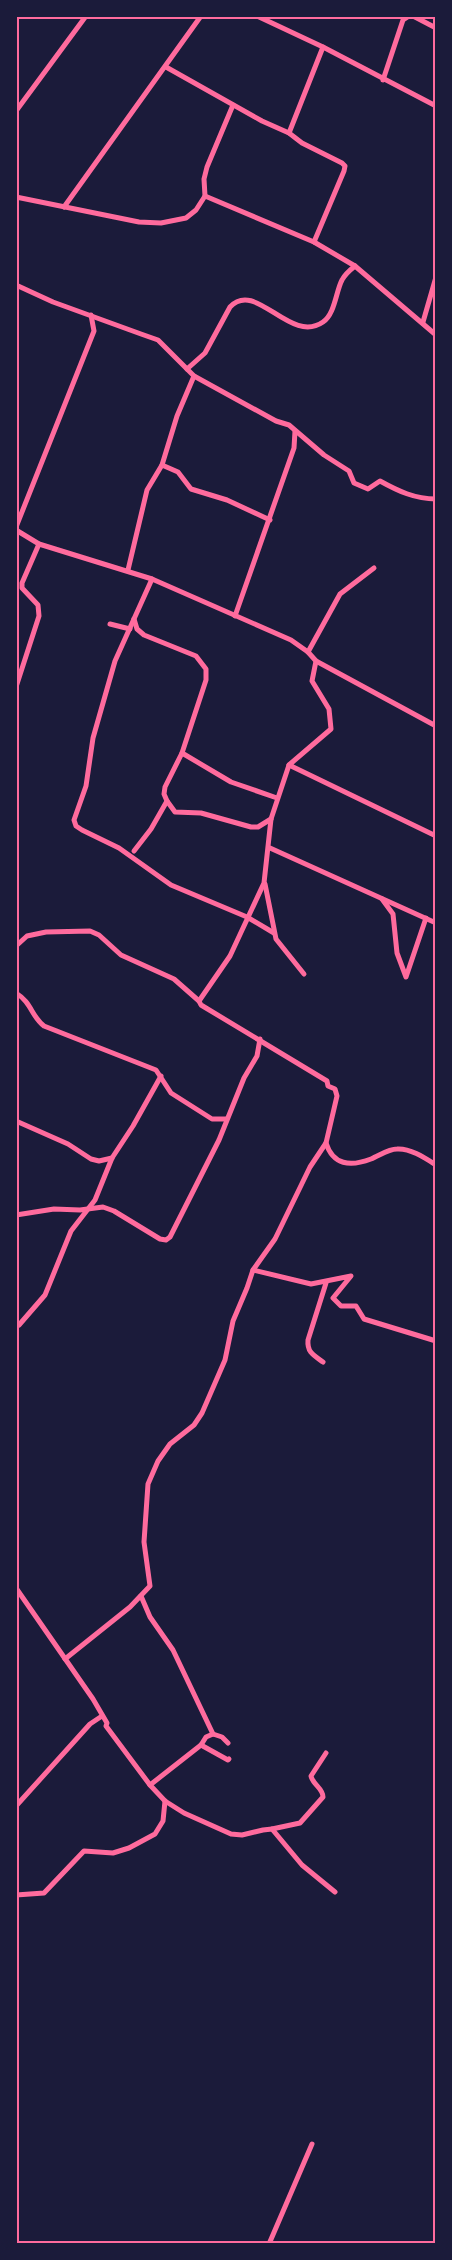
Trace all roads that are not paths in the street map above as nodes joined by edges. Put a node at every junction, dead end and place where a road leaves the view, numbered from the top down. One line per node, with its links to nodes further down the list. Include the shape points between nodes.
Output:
1 (86, 16): 11 (street)
2 (201, 16): 7 (street)
3 (257, 16): 6 (street)
4 (411, 16): 5 (street); 8 (street, via 403,20)
5 (435, 28)
6 (323, 47): 8 (street); 12 (street)
7 (166, 67): 9 (street); 15 (street)
8 (384, 80): 10 (street)
9 (232, 105): 12 (street); 13 (street, via 207,167)
10 (435, 106)
11 (16, 111)
12 (289, 133): 16 (street, via 345,166)
13 (204, 196): 15 (street, via 186,218 161,223); 16 (street)
14 (16, 197): 15 (street)
15 (64, 207)
16 (314, 242): 17 (street)
17 (355, 266): 21 (street); 23 (street, via 341,281 328,316 315,325 292,324 256,303 235,301 205,353)
18 (435, 277): 21 (street)
19 (16, 285): 20 (street)
20 (91, 315): 23 (street, via 153,336); 29 (street, via 93,331)
21 (423, 322): 22 (street)
22 (435, 335)
23 (187, 369): 24 (street)
24 (194, 376): 25 (street); 26 (street)
25 (295, 431): 27 (street, via 349,471 354,483 368,489 380,481 401,493); 28 (street, via 294,448)
26 (162, 465): 28 (street, via 178,472 191,489); 32 (street, via 147,490)
27 (435, 499)
28 (270, 520): 34 (street)
29 (16, 528): 30 (street)
30 (39, 544): 32 (street); 41 (street, via 22,583 38,605 39,616)
31 (374, 568): 39 (street, via 340,594)
32 (128, 570): 33 (street)
33 (152, 579): 34 (street); 35 (street)
34 (235, 616): 39 (street, via 291,640)
35 (134, 619): 37 (street); 38 (street)
36 (110, 624): 37 (street)
37 (129, 629): 38 (street); 53 (street, via 115,661 93,738 86,786 74,820 76,826 120,848 179,890)
38 (137, 629): 43 (street, via 152,640 196,656 206,669 206,680)
39 (308, 652): 40 (street)
40 (316, 662): 42 (street); 44 (street, via 312,681 329,709 330,729)
41 (16, 687)
42 (435, 726)
43 (182, 753): 45 (street, via 231,782); 46 (street, via 165,787)
44 (289, 765): 45 (street); 48 (street)
45 (277, 798): 47 (street)
46 (167, 801): 47 (street, via 176,812 201,813 251,827); 50 (street)
47 (271, 819): 49 (street)
48 (435, 836)
49 (270, 848): 51 (street); 52 (street)
50 (134, 851)
51 (264, 883): 53 (street); 56 (street)
52 (382, 899): 54 (street); 54 (street, via 393,914 397,953 406,976)
53 (247, 917): 56 (street); 60 (street, via 230,956)
54 (426, 918): 55 (street)
55 (435, 922)
56 (274, 933): 58 (street)
57 (16, 946): 60 (street, via 27,936 46,932 90,931 121,955 174,979)
58 (304, 974)
59 (16, 993): 62 (street, via 28,1002 37,1021 44,1026 142,1064)
60 (199, 1000): 61 (street, via 201,1005)
61 (260, 1039): 63 (street, via 257,1056); 65 (street, via 335,1089 337,1096)
62 (161, 1076): 63 (street, via 166,1089 212,1119); 66 (street)
63 (226, 1119): 68 (street, via 170,1238 160,1239 104,1207)
64 (16, 1121): 66 (street, via 91,1159)
65 (326, 1143): 67 (street, via 330,1155 349,1163 396,1148); 70 (street, via 275,1239)
66 (112, 1158): 68 (street)
67 (435, 1165)
68 (89, 1209): 69 (street); 72 (street, via 71,1231 45,1295)
69 (16, 1215)
70 (253, 1270): 71 (street, via 299,1283); 76 (street, via 230,1329 225,1360 202,1413 194,1425 170,1444 148,1484 144,1542 150,1586)
71 (326, 1283): 73 (street, via 351,1276 333,1298 341,1306 356,1306 364,1319); 74 (street, via 307,1348)
72 (19, 1325)
73 (435, 1341)
74 (322, 1362)
75 (16, 1588): 77 (street)
76 (141, 1596): 77 (street); 79 (street, via 173,1650)
77 (65, 1659): 78 (street)
78 (102, 1716): 84 (street); 86 (street, via 90,1724)
79 (213, 1734): 80 (street); 81 (street)
80 (228, 1743)
81 (201, 1745): 83 (street); 84 (street)
82 (326, 1753): 87 (street, via 311,1776 323,1797 300,1822)
83 (229, 1759)
84 (150, 1785): 85 (street)
85 (165, 1801): 87 (street, via 231,1834); 89 (street, via 163,1821 155,1834 113,1853 84,1851 44,1893)
86 (16, 1806)
87 (272, 1829): 88 (street, via 302,1865)
88 (335, 1892)
89 (16, 1895)
90 (312, 2144): 91 (street)
91 (269, 2244)

